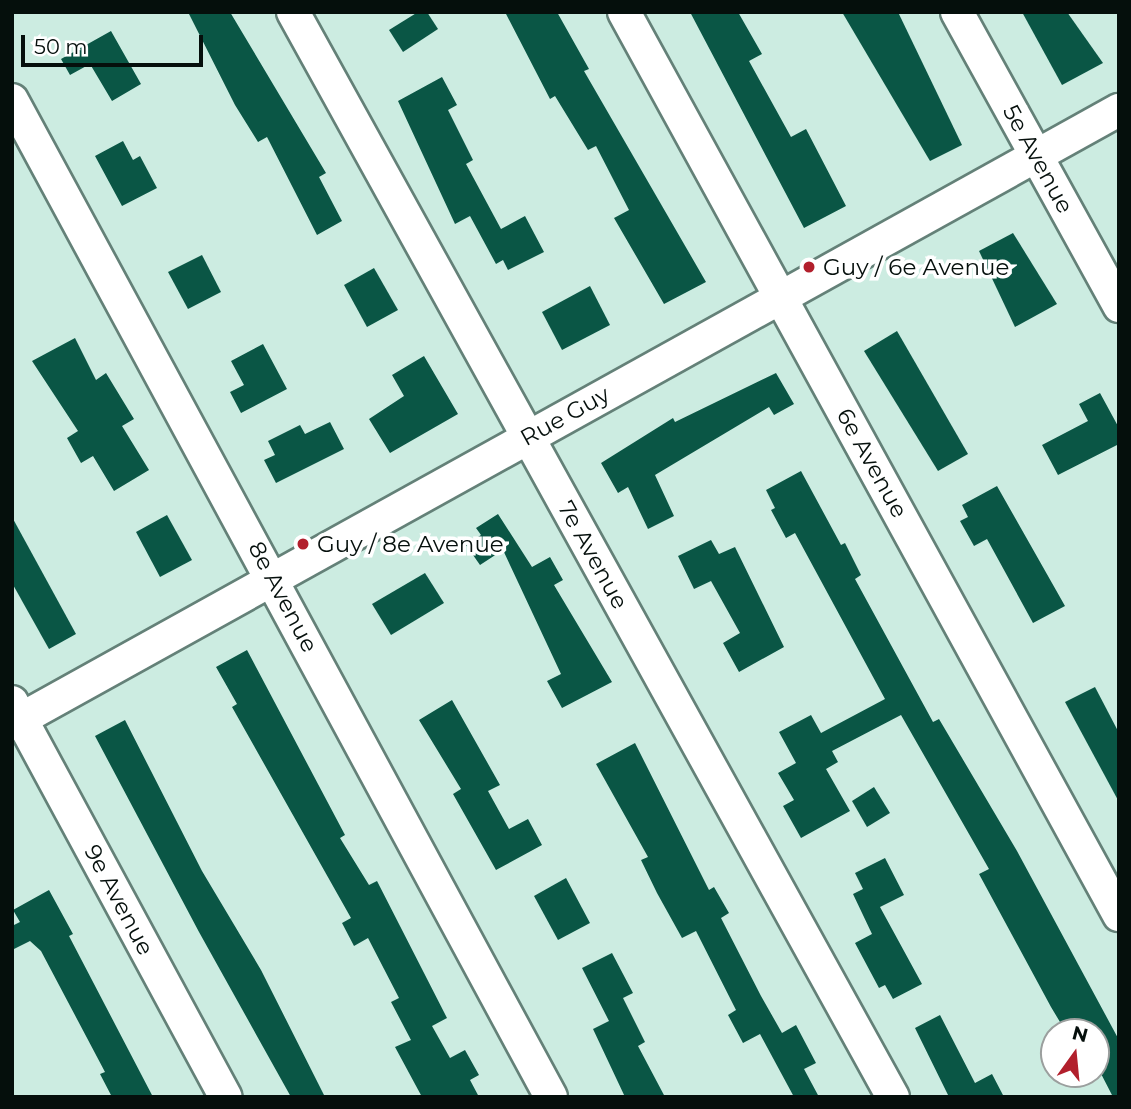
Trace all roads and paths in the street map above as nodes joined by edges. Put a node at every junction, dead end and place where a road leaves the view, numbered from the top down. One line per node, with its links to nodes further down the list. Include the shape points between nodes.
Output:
1 (293, 12): 9 (street, 7e Avenue)
2 (624, 12): 7 (street, 6e Avenue)
3 (957, 12): 6 (street, 5e Avenue)
4 (12, 100): 10 (street, 8e Avenue)
5 (1119, 110): 6 (street, Rue Guy)
6 (1036, 156): 7 (street, Rue Guy); 8 (street, 5e Avenue)
7 (780, 296): 9 (street, Rue Guy); 12 (street, 6e Avenue)
8 (1119, 306)
9 (528, 437): 10 (street, Rue Guy); 15 (street, 7e Avenue)
10 (273, 577): 11 (street, Rue Guy); 14 (street, 8e Avenue)
11 (15, 715): 13 (street, 9e Avenue)
12 (1119, 915)
13 (226, 1097)
14 (551, 1097)
15 (893, 1097)

